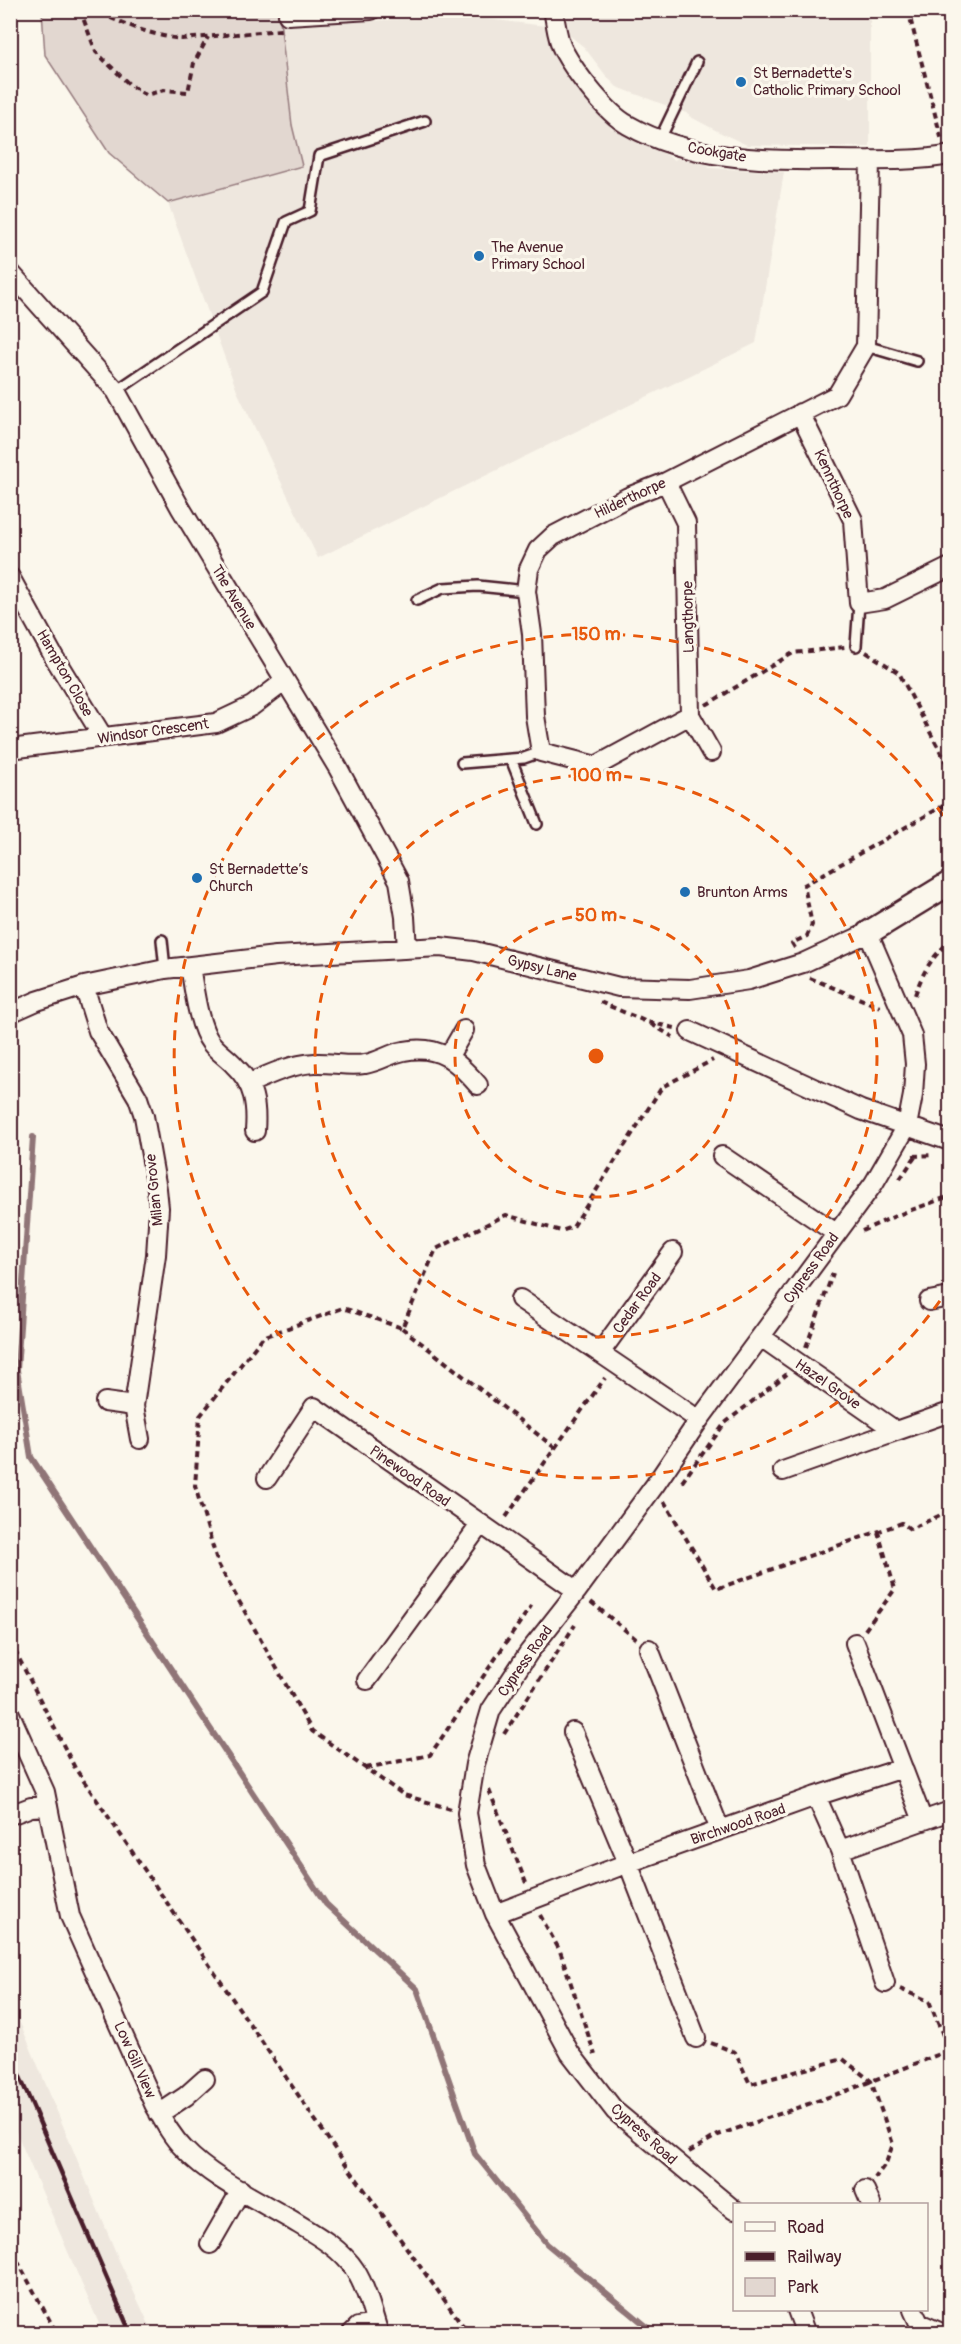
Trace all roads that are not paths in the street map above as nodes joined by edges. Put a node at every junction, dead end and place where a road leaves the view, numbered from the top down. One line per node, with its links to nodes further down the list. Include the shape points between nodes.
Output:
1 (371, 10): 3 (street)
2 (553, 10): 6 (street, Cookgate, via 562,48 588,88 626,125)
3 (288, 15)
4 (697, 62): 6 (lane)
5 (425, 121): 12 (lane, via 319,156 310,211 286,222 262,292)
6 (660, 139): 8 (street, Cookgate, via 703,152 772,161)
7 (948, 156): 8 (street, Cookgate)
8 (870, 160): 10 (street, Hilderthorpe)
9 (10, 272): 12 (street, The Avenue)
10 (866, 346): 11 (lane); 13 (street, Hilderthorpe, via 837,395)
11 (917, 361)
12 (116, 391): 21 (street, The Avenue, via 180,507)
13 (800, 413): 14 (street, Hilderthorpe); 19 (street, Kennthorpe, via 853,520)
14 (666, 482): 17 (street, Hilderthorpe, via 553,536 538,550 529,569); 22 (street, Langthorpe, via 686,523)
15 (951, 567): 19 (street, via 885,599)
16 (10, 576): 23 (street, Hampton Close)
17 (526, 591): 18 (lane, via 477,586 443,588); 25 (street, Hilderthorpe)
18 (417, 600)
19 (859, 603): 20 (lane)
20 (856, 646)
21 (285, 681): 23 (street, Windsor Crescent, via 252,706 216,723); 33 (street, The Avenue, via 399,881)
22 (690, 715): 25 (street, via 596,766); 26 (street, Langthorpe)
23 (103, 738): 24 (street, Windsor Crescent)
24 (10, 750)
25 (541, 752): 27 (lane)
26 (711, 752)
27 (511, 759): 28 (lane); 29 (lane)
28 (462, 763)
29 (537, 824)
30 (951, 883): 31 (street)
31 (868, 933): 33 (street, Gypsy Lane, via 803,963 749,980 690,989 619,987 474,951 441,947); 43 (street, via 912,1035 915,1064)
32 (162, 940): 35 (lane)
33 (407, 949): 34 (street, Gypsy Lane, via 276,956)
34 (190, 966): 35 (street, Gypsy Lane); 41 (street, via 203,1027 211,1043)
35 (165, 969): 36 (street, Gypsy Lane)
36 (84, 986): 37 (street, Gypsy Lane); 55 (street, Milan Grove, via 98,1030 138,1098 157,1190 156,1255)
37 (10, 1013)
38 (464, 1030): 40 (street)
39 (690, 1030): 43 (street, via 861,1110)
40 (449, 1056): 41 (street, via 404,1050 365,1065 313,1063 283,1069); 42 (street)
41 (250, 1083): 44 (street)
42 (478, 1085)
43 (907, 1126): 45 (street); 47 (street, Cypress Road, via 874,1182)
44 (255, 1131)
45 (951, 1141)
46 (722, 1156): 47 (street)
47 (836, 1233): 52 (street, Cypress Road)
48 (673, 1252): 53 (street, Cedar Road)
49 (951, 1297): 51 (street)
50 (520, 1299): 53 (street)
51 (929, 1302)
52 (761, 1337): 57 (street, Cypress Road); 58 (street, Hazel Grove)
53 (608, 1358): 57 (street)
54 (105, 1402): 55 (street)
55 (134, 1406): 59 (street, Milan Grove)
56 (951, 1412): 58 (street)
57 (699, 1420): 63 (street, Cypress Road)
58 (896, 1431): 60 (street)
59 (140, 1439)
60 (783, 1471)
61 (267, 1478): 62 (street, Pinewood Road, via 314,1407)
62 (487, 1529): 63 (street, Pinewood Road); 66 (street)
63 (584, 1597): 78 (street, Cypress Road, via 529,1652 491,1710 475,1764 466,1813 476,1865)
64 (855, 1643): 69 (street)
65 (649, 1649): 75 (street)
66 (367, 1680)
67 (10, 1714): 71 (street, Low Gill View, via 41,1780)
68 (573, 1732): 77 (street)
69 (903, 1768): 70 (street, Birchwood Road); 74 (street)
70 (816, 1796): 75 (street, Birchwood Road); 76 (street)
71 (48, 1806): 73 (street); 82 (street, Low Gill View, via 70,1916)
72 (951, 1811): 74 (street)
73 (10, 1815)
74 (923, 1821): 76 (street)
75 (720, 1830): 77 (street, Birchwood Road)
76 (840, 1850): 79 (street)
77 (628, 1863): 78 (street, Birchwood Road); 80 (street)
78 (495, 1914): 84 (street, Cypress Road, via 570,2053 615,2111)
79 (885, 1983)
80 (696, 2038)
81 (205, 2079): 82 (street)
82 (159, 2114): 83 (street, Low Gill View, via 185,2150)
83 (241, 2190): 85 (street); 88 (street, Low Gill View, via 319,2236 340,2253 366,2290)
84 (733, 2208)
85 (210, 2244)
86 (797, 2311): 90 (street)
87 (914, 2311): 91 (street, via 919,2323)
88 (378, 2329): 89 (street, Low Gill View, via 358,2327)
89 (351, 2334)
90 (806, 2334)
91 (944, 2334)

